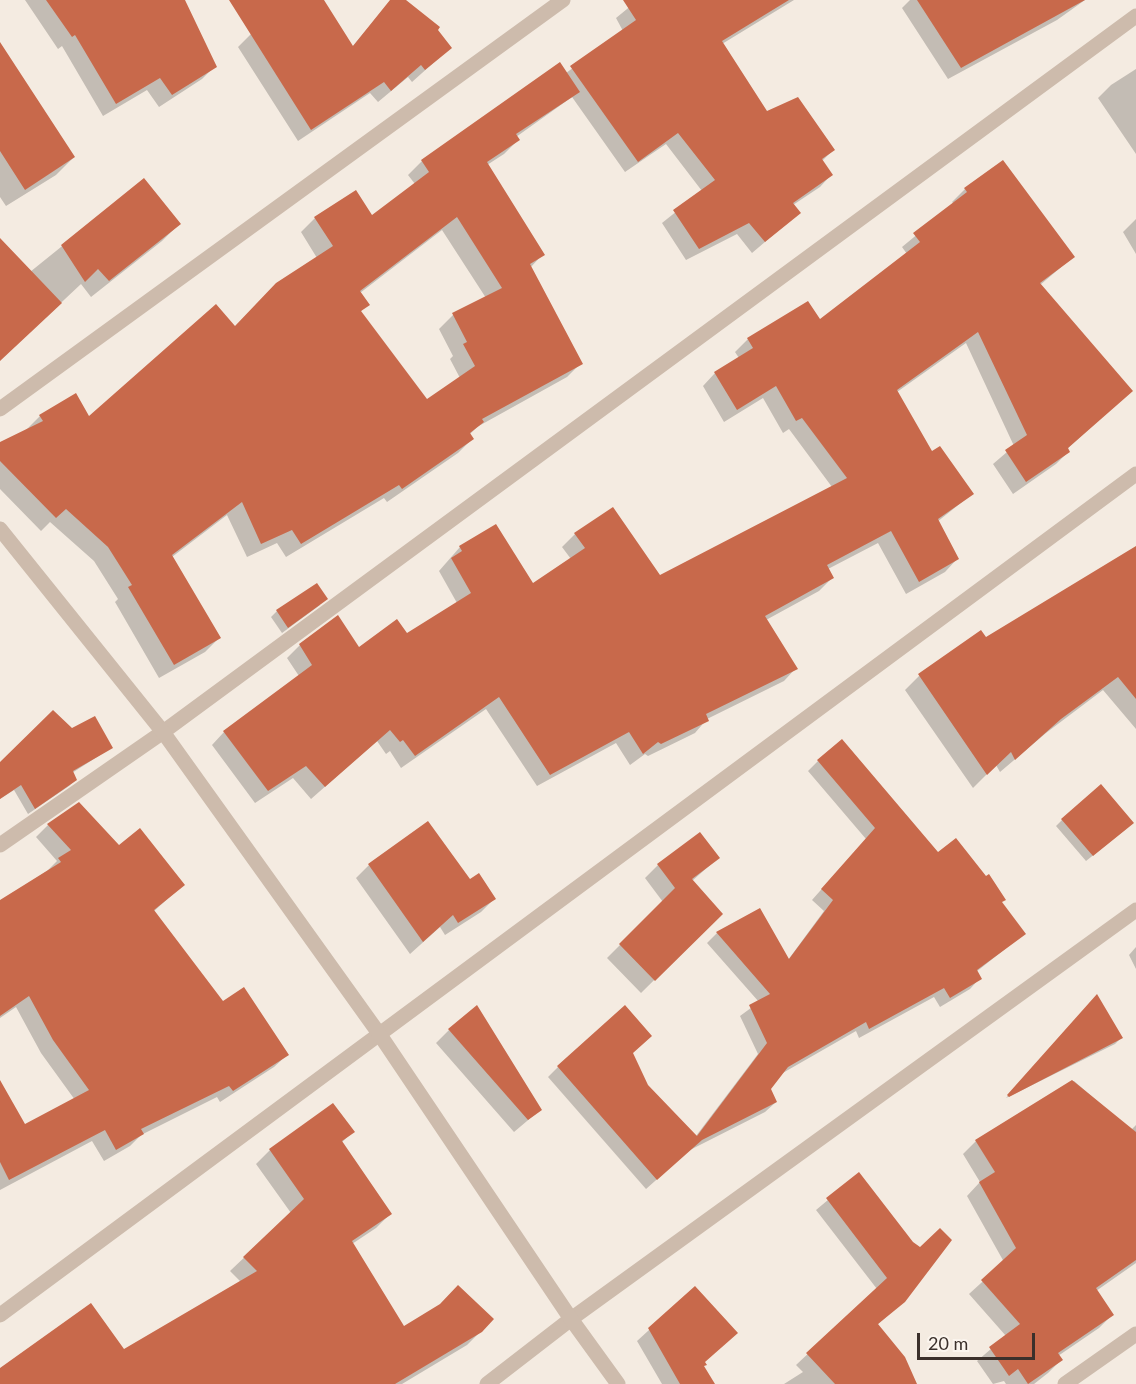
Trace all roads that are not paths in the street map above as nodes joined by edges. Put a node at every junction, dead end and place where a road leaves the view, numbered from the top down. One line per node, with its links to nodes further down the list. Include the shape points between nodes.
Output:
1 (563, 0): 3 (street)
2 (1136, 16): 6 (street)
3 (0, 409)
4 (1136, 474): 9 (street)
5 (0, 529): 6 (street)
6 (163, 732): 7 (street); 9 (street)
7 (0, 845)
8 (1136, 910): 11 (street)
9 (380, 1035): 10 (street); 11 (street)
10 (0, 1315)
11 (571, 1320): 13 (street); 14 (street)
12 (1136, 1334): 15 (street)
13 (487, 1384)
14 (618, 1384)
15 (1065, 1384)

